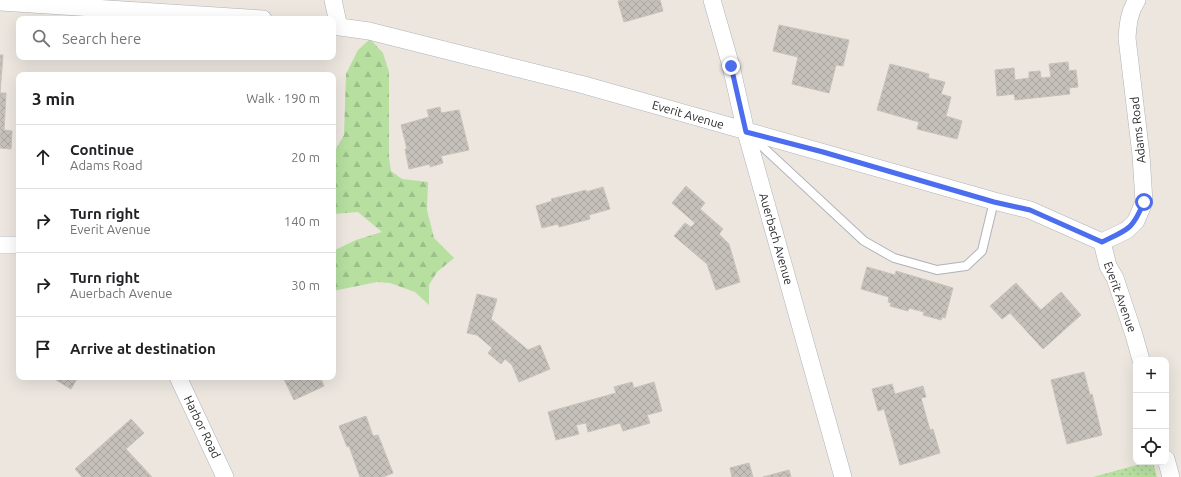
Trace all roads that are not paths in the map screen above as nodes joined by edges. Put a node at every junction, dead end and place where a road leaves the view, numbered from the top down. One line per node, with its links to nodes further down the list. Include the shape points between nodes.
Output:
1 (333, 0): 7 (street)
2 (712, 0): 9 (street, Auerbach Avenue)
3 (1137, 0): 11 (street, Adams Road, via 1128,19 1127,38 1144,202 1136,220 1127,230)
4 (0, 2): 5 (street)
5 (30, 2): 6 (street)
6 (222, 16)
7 (335, 16)
8 (336, 26): 9 (street, Everit Avenue, via 576,84)
9 (746, 132): 10 (street, Everit Avenue); 10 (lane, via 864,241 894,258 937,270 966,266 982,251); 18 (street, Auerbach Avenue)
10 (994, 202): 11 (street, Everit Avenue, via 1030,210)
11 (1102, 242): 14 (street, Everit Avenue)
12 (0, 244): 13 (street)
13 (16, 245)
14 (1140, 357)
15 (179, 380): 17 (street, Harbor Road)
16 (1168, 465): 19 (street)
17 (225, 477)
18 (843, 477)
19 (1171, 477)

